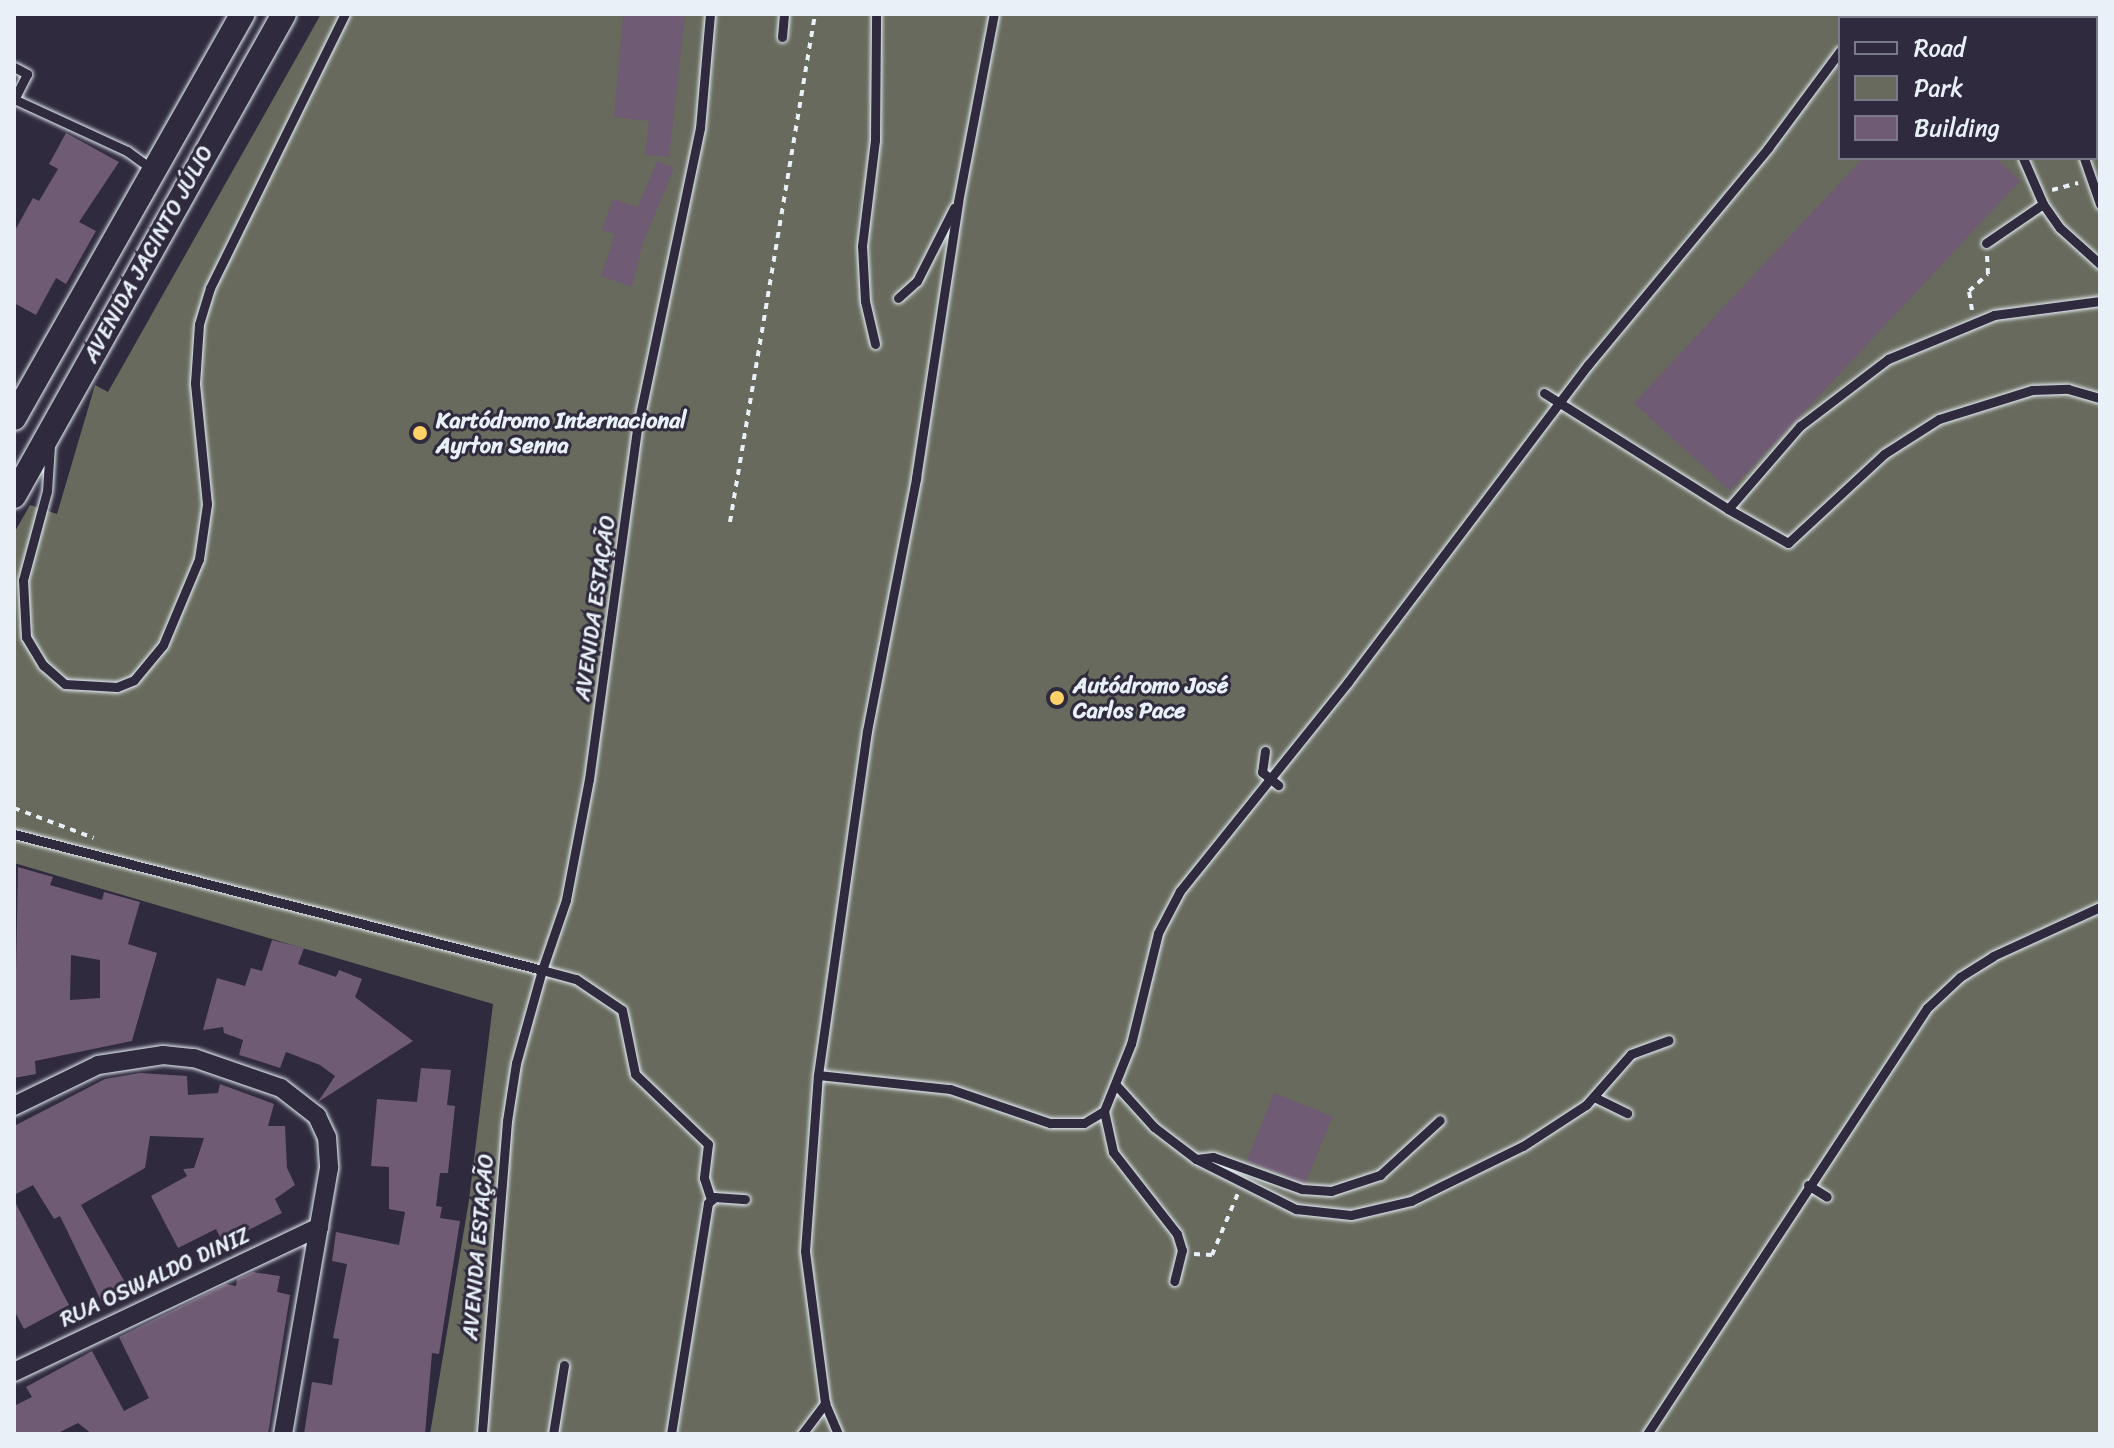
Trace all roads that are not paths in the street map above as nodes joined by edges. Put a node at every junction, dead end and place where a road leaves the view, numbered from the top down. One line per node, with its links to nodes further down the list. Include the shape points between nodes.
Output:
1 (243, 14): 15 (street, AVENIDA JACINTO JÚLIO)
2 (284, 14): 29 (street, AVENIDA JACINTO JÚLIO)
3 (345, 14): 29 (lane, via 210,288 199,324 195,383 207,504 199,559 163,645 134,680 117,687 78,688 52,675 34,654 23,623 23,580 51,465)
4 (710, 14): 36 (lane, AVENIDA ESTAÇÃO, via 700,128 637,429 589,779 566,900)
5 (784, 14): 8 (lane)
6 (876, 14): 24 (lane, via 875,140 862,246 865,301)
7 (994, 14): 18 (lane)
8 (782, 37)
9 (1838, 54): 27 (lane)
10 (14, 67): 11 (lane, via 27,74)
11 (14, 99): 15 (lane, via 127,151)
12 (2024, 160): 17 (lane)
13 (2084, 160): 16 (lane)
14 (2100, 168): 16 (lane)
15 (154, 171): 28 (street, AVENIDA JACINTO JÚLIO)
16 (2088, 175): 19 (lane)
17 (2040, 199): 20 (lane); 21 (lane, via 2060,228)
18 (958, 202): 22 (lane, via 917,281); 38 (lane, via 916,478 838,905)
19 (2100, 204)
20 (1986, 243)
21 (2100, 264)
22 (898, 298)
23 (2100, 301): 31 (lane, via 1994,315 1888,359 1800,426)
24 (875, 344)
25 (1544, 393): 27 (lane)
26 (2100, 398): 31 (lane, via 2068,389 2032,390 1939,419 1884,454 1788,543)
27 (1559, 404): 31 (lane); 33 (lane)
28 (14, 418)
29 (49, 434): 30 (street, AVENIDA JACINTO JÚLIO)
30 (14, 496)
31 (1728, 509)
32 (1265, 751): 33 (lane, via 1261,769)
33 (1274, 782): 39 (lane, via 1165,916)
34 (14, 834): 36 (lane)
35 (2100, 907): 46 (lane, via 1993,956 1943,991)
36 (542, 970): 48 (lane, via 576,979 622,1010 635,1074 708,1144 704,1178); 56 (lane, AVENIDA ESTAÇÃO, via 516,1063 507,1121)
37 (1669, 1040): 40 (lane, via 1631,1054)
38 (818, 1075): 42 (lane, via 950,1089 1050,1123 1084,1123); 54 (lane, via 805,1251)
39 (1116, 1085): 42 (lane); 45 (lane, via 1154,1127)
40 (1594, 1097): 43 (lane); 45 (lane, via 1523,1146 1386,1210 1311,1213)
41 (14, 1106): 50 (street, via 98,1065 163,1055 194,1058 281,1088 304,1102 327,1137 329,1168)
42 (1104, 1111): 51 (lane, via 1113,1152 1171,1223 1182,1250)
43 (1627, 1113)
44 (1440, 1120): 45 (lane, via 1380,1175 1348,1188 1302,1189 1223,1160)
45 (1196, 1159)
46 (1808, 1185): 47 (lane); 61 (lane)
47 (1827, 1197)
48 (711, 1199): 49 (lane); 58 (lane)
49 (745, 1199)
50 (319, 1227): 53 (street, RUA OSWALDO DINIZ); 55 (street)
51 (1174, 1281)
52 (564, 1365): 57 (lane)
53 (14, 1372)
54 (825, 1403): 59 (lane); 60 (lane)
55 (283, 1434)
56 (482, 1434)
57 (553, 1434)
58 (671, 1434)
59 (802, 1434)
60 (838, 1434)
61 (1647, 1434)

